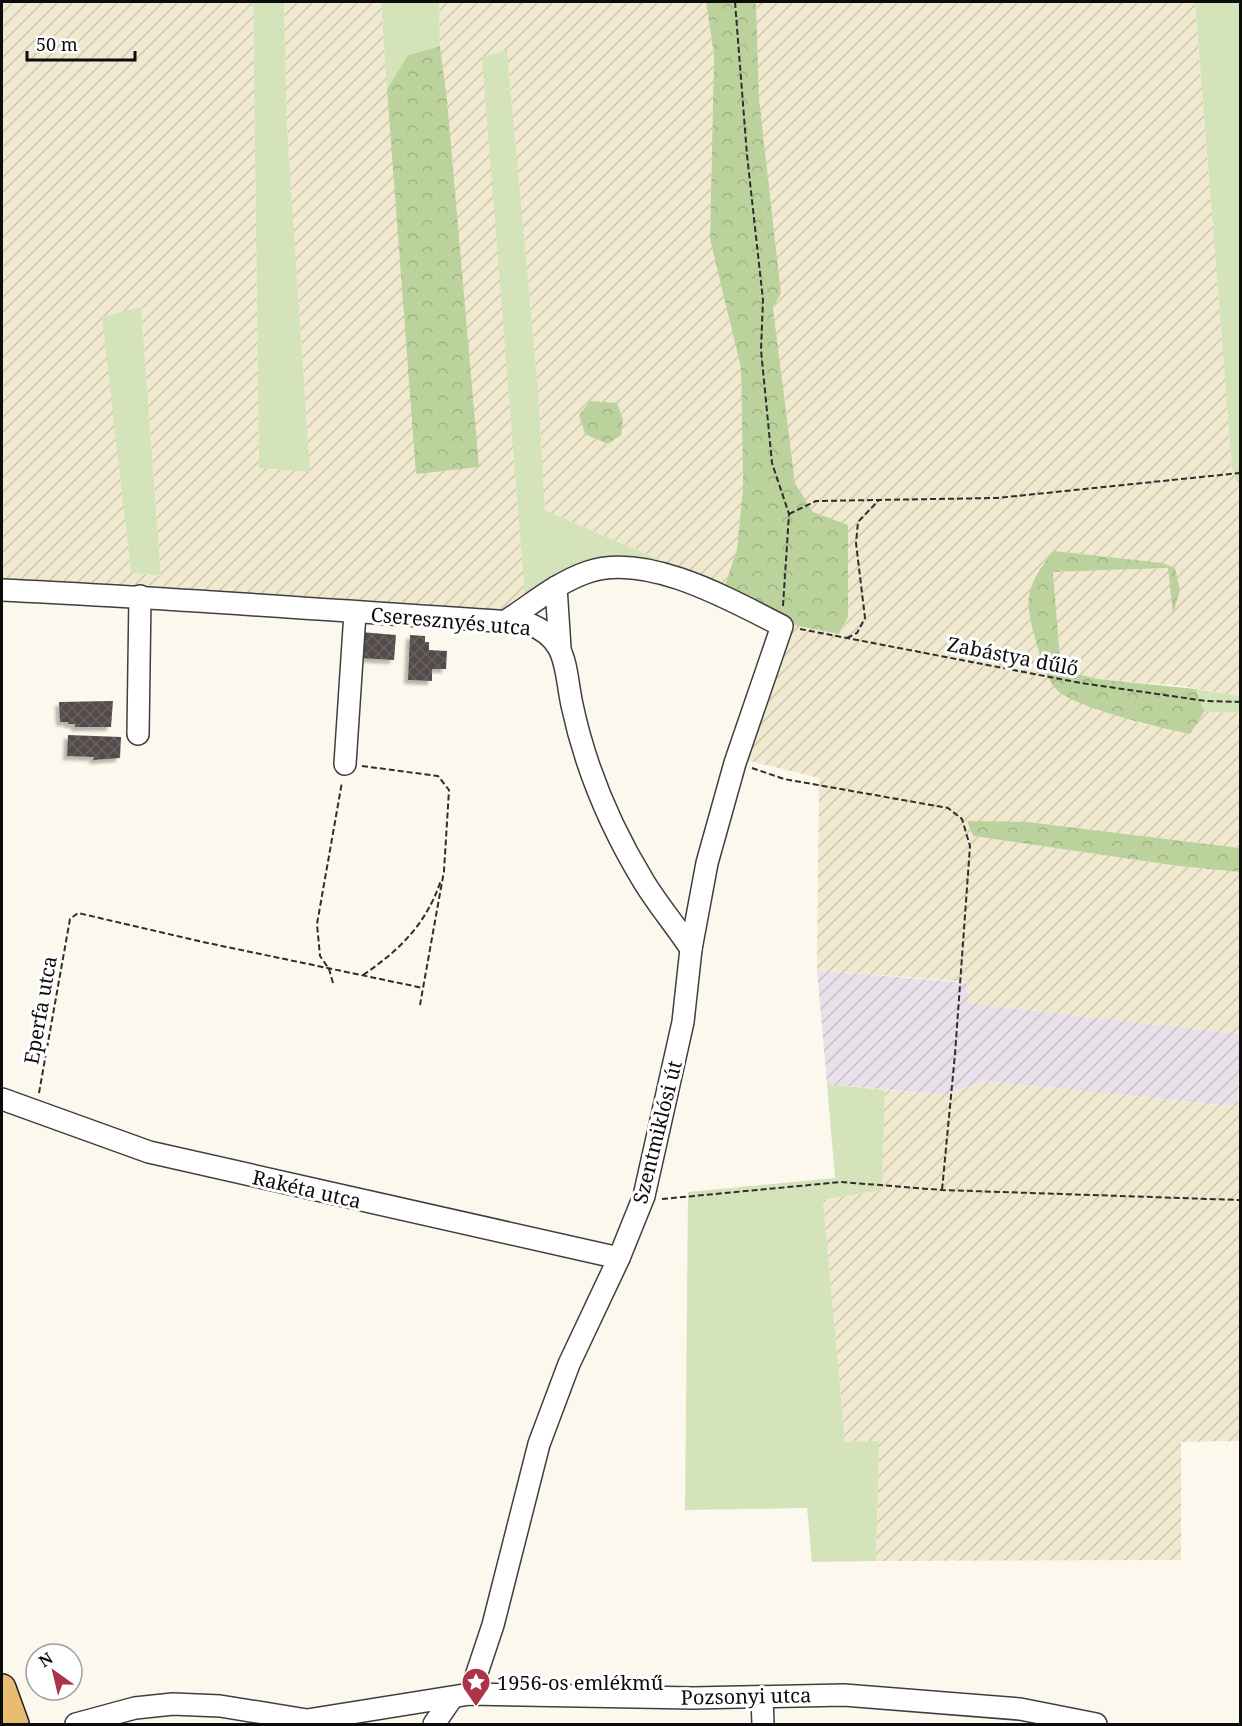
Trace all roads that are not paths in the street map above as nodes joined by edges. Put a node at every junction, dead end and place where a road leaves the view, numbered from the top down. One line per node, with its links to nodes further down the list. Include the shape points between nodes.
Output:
1 (556, 587): 5 (street); 6 (street); 9 (street, Szentmiklósi út, via 599,569 618,567 653,572 714,591 782,626 735,763 707,863)
2 (2, 590): 3 (street, Cseresznyés utca)
3 (140, 596): 4 (street, Cseresznyés utca); 7 (street)
4 (355, 613): 5 (street, Cseresznyés utca); 8 (street)
5 (506, 621): 6 (street, Cseresznyés utca, via 544,629)
6 (560, 648): 9 (street, Cseresznyés utca, via 595,782 645,884)
7 (138, 734)
8 (345, 764)
9 (691, 949): 11 (street, Szentmiklósi út, via 682,1022 644,1196)
10 (2, 1099): 11 (street, Rakéta utca, via 149,1152)
11 (619, 1258): 13 (street, Szentmiklósi út, via 570,1364 539,1444 493,1625)
12 (2, 1689): 16 (main road)
13 (461, 1696): 14 (street, Pozsonyi utca); 15 (street, Pozsonyi utca); 18 (street, Szentmiklósi út)
14 (762, 1697): 19 (street); 20 (street, Pozsonyi utca, via 844,1695 935,1701 1020,1709)
15 (312, 1722): 17 (street, Pozsonyi utca, via 220,1706 173,1704 135,1708)
16 (15, 1725)
17 (76, 1725)
18 (434, 1725)
19 (763, 1725)
20 (1096, 1725)

